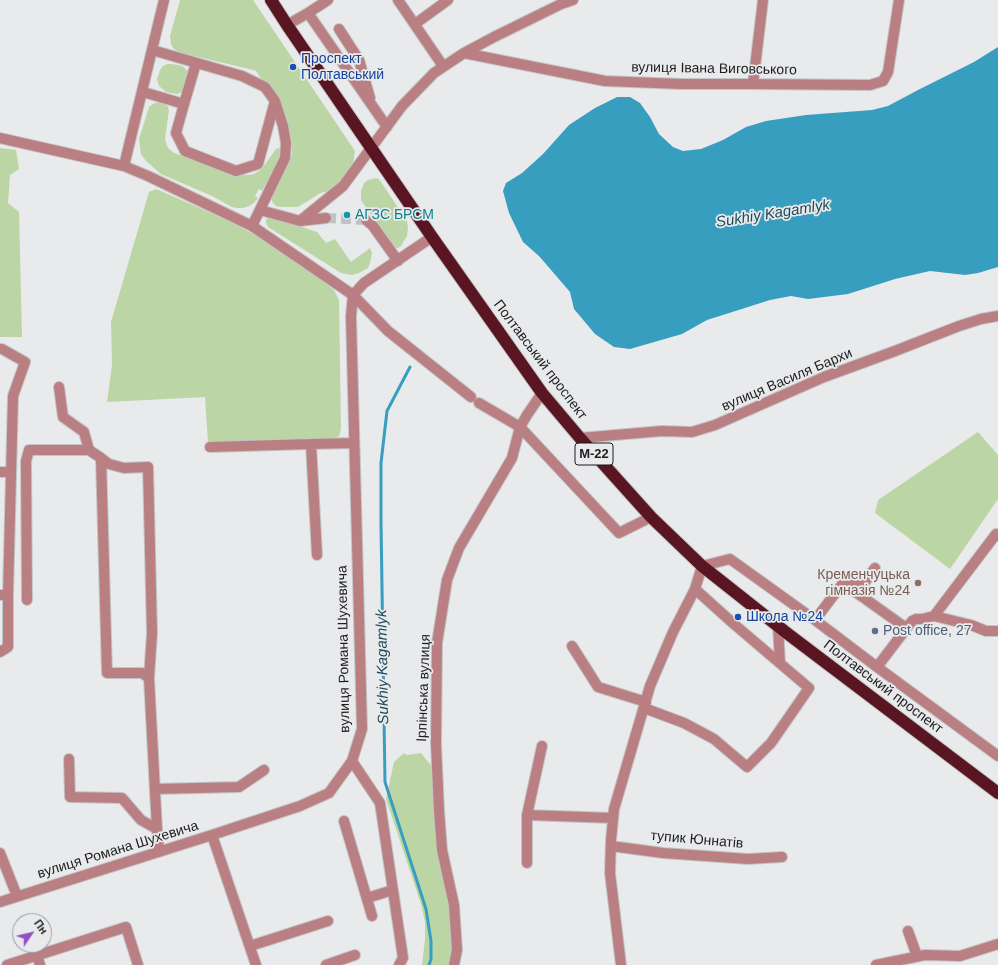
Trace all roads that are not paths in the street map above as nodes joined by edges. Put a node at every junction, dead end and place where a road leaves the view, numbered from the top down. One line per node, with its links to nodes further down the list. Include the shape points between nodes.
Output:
1 (164, 0): 14 (street)
2 (266, 0): 12 (highway, М-22)
3 (271, 0): 12 (highway, М-22)
4 (328, 0): 10 (street)
5 (398, 0): 11 (street)
6 (448, 0): 11 (street)
7 (572, 0): 15 (street)
8 (763, 0): 18 (street)
9 (899, 0): 18 (street, вулиця Івана Виговського, via 888,72 883,81 870,85)
10 (308, 13): 12 (street); 22 (street)
11 (415, 24): 17 (street)
12 (287, 25): 25 (highway, Полтавський проспект / М-22)
13 (338, 29): 22 (street, via 359,60)
14 (152, 50): 16 (street); 19 (street)
15 (464, 53): 17 (street); 18 (street, вулиця Івана Виговського, via 605,81)
16 (196, 63): 20 (street, via 242,76 265,87); 21 (street)
17 (444, 66): 23 (street, via 402,106)
18 (753, 84)
19 (143, 92): 21 (street); 26 (street)
20 (275, 101): 21 (street, via 258,164 236,171 185,151 176,133); 27 (street, via 286,143 285,158)
21 (184, 104)
22 (372, 106): 23 (street)
23 (387, 127): 25 (street)
24 (0, 138): 26 (street)
25 (371, 148): 30 (street, via 343,186); 32 (highway, Полтавський проспект / М-22)
26 (124, 166): 31 (street)
27 (260, 210): 30 (street); 31 (street)
28 (326, 218): 30 (street)
29 (366, 220): 33 (street)
30 (300, 221)
31 (252, 226): 34 (street)
32 (432, 238): 33 (street); 38 (highway, Полтавський проспект / М-22)
33 (398, 261): 34 (street, via 364,283)
34 (353, 295): 39 (street, via 388,331 475,400); 41 (street, вулиця Романа Шухевича, via 351,316)
35 (998, 316): 40 (street, вулиця Василя Бархи, via 959,326 824,377 715,425 692,432 662,431)
36 (0, 349): 47 (street, via 25,362 13,396)
37 (59, 387): 44 (street, via 63,417 84,432)
38 (542, 393): 39 (street, Ірпінська вулиця); 40 (highway, Полтавський проспект / М-22)
39 (520, 427): 48 (street, via 619,533); 103 (street, Ірпінська вулиця, via 512,458 459,548 446,580 437,643 436,744 439,811 442,850 454,905 457,950)
40 (580, 438): 48 (highway, Полтавський проспект / М-22)
41 (354, 443): 42 (street); 72 (street, вулиця Романа Шухевича, via 362,729)
42 (311, 444): 43 (street); 51 (street)
43 (210, 447)
44 (89, 450): 45 (street); 57 (street, via 29,450 26,461)
45 (101, 458): 67 (street, via 107,673 142,673); 67 (street, via 109,464 124,468 148,467 152,633)
46 (0, 472): 47 (street)
47 (11, 472): 50 (street)
48 (651, 517): 52 (highway, Полтавський проспект / М-22)
49 (998, 536): 58 (street, via 996,534)
50 (4, 545): 56 (street)
51 (317, 555)
52 (702, 566): 55 (street); 59 (street, via 730,559); 60 (highway, Полтавський проспект / М-22)
53 (875, 568): 54 (street, via 862,586 850,581)
54 (843, 583): 59 (street); 61 (street)
55 (695, 588): 65 (street); 68 (street, via 673,632 650,686)
56 (4, 595): 64 (street, via 8,647)
57 (27, 600)
58 (934, 616): 61 (street, via 916,619); 62 (street, via 971,624 986,631)
59 (815, 620): 66 (street)
60 (778, 626): 65 (street); 75 (highway, Полтавський проспект / М-22)
61 (906, 628): 66 (street)
62 (998, 631)
63 (572, 646): 68 (street, via 598,687)
64 (0, 652)
65 (780, 664): 68 (street, via 809,688 770,743 747,767 714,739)
66 (877, 667): 70 (street)
67 (149, 678): 74 (street)
68 (645, 705): 77 (street)
69 (542, 746): 76 (street)
70 (998, 756)
71 (68, 759): 79 (street, via 70,797 122,798 141,820)
72 (352, 761): 80 (street, вулиця Романа Шухевича, via 329,793 300,806); 86 (street, via 380,803)
73 (264, 770): 74 (street, via 239,787)
74 (155, 789): 79 (street)
75 (998, 793)
76 (527, 815): 77 (street); 85 (street)
77 (613, 818): 81 (street)
78 (344, 821): 88 (street)
79 (157, 829): 82 (street)
80 (212, 835): 82 (street, вулиця Романа Шухевича); 94 (street)
81 (611, 846): 83 (street, тупик Юннатів, via 748,859); 104 (street, via 610,873)
82 (159, 852): 87 (street, вулиця Романа Шухевича)
83 (782, 857)
84 (1, 858): 87 (street)
85 (527, 864)
86 (393, 890): 88 (street); 102 (street, via 403,958)
87 (16, 896): 89 (street, вулиця Романа Шухевича)
88 (367, 898): 90 (street)
89 (0, 902)
90 (372, 916)
91 (328, 921): 94 (street)
92 (908, 931): 96 (street)
93 (998, 944): 96 (street, via 960,956)
94 (250, 946): 100 (street)
95 (355, 955): 101 (street)
96 (917, 956): 105 (street)
97 (38, 960): 98 (street); 99 (street, via 126,927)
98 (7, 965)
99 (138, 965)
100 (256, 965)
101 (326, 965)
102 (399, 965)
103 (454, 965)
104 (621, 965)
105 (876, 965)

